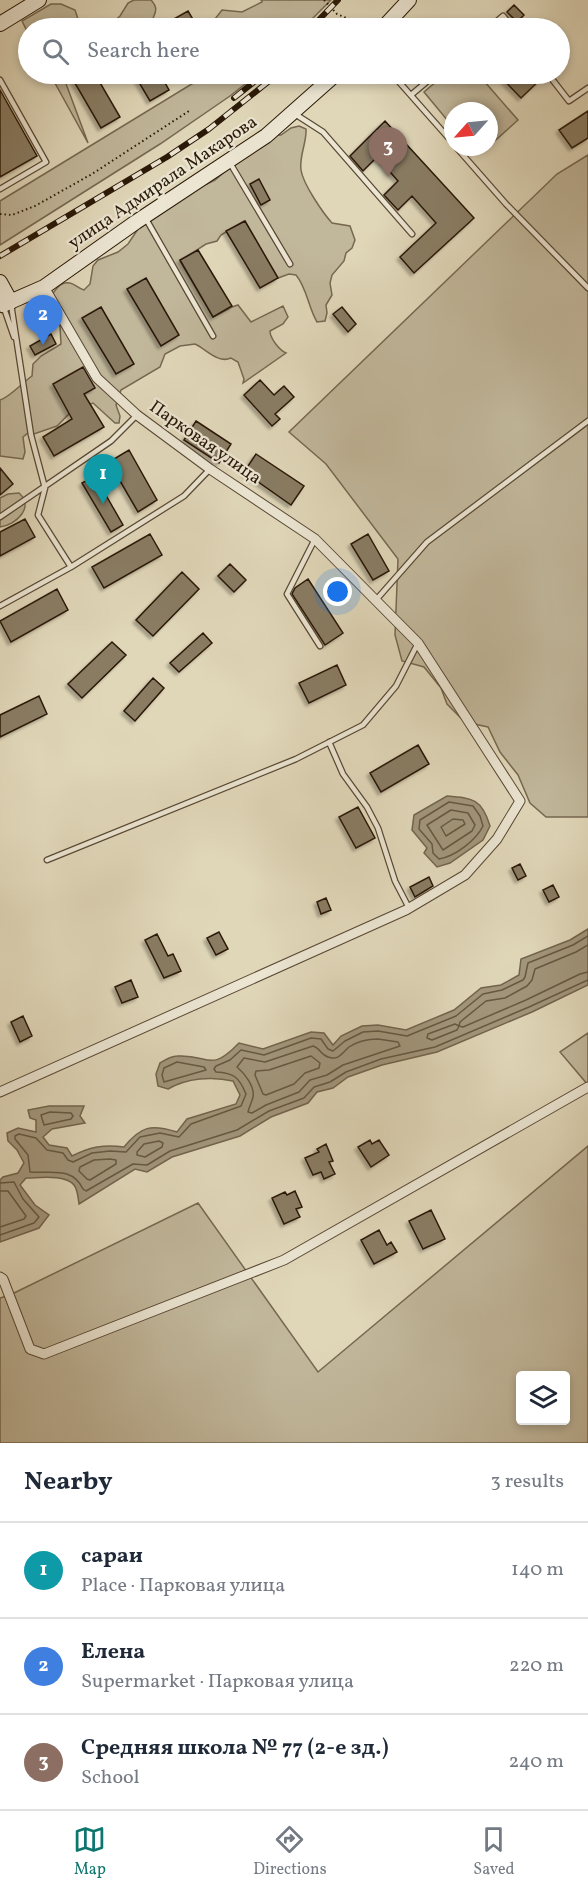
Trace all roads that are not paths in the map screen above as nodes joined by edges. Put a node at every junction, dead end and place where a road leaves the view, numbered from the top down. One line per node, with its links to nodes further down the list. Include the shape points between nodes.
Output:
1 (39, 0): 4 (street)
2 (409, 0): 3 (street)
3 (392, 18)
4 (0, 24)
5 (0, 80): 16 (lane, via 46,162)
6 (324, 84): 12 (street, улица Адмирала Макарова)
7 (401, 84): 11 (lane)
8 (424, 84): 11 (lane)
9 (556, 84): 10 (lane, via 569,101)
10 (588, 88)
11 (411, 95): 13 (lane)
12 (292, 112): 15 (street, улица Адмирала Макарова, via 266,136); 18 (lane, via 323,132)
13 (444, 133)
14 (464, 156): 22 (lane)
15 (228, 161): 17 (street, улица Адмирала Макарова); 19 (lane)
16 (0, 189)
17 (144, 216): 21 (street, улица Адмирала Макарова); 24 (lane)
18 (412, 234)
19 (290, 264)
20 (0, 282): 23 (street)
21 (44, 287): 23 (street, улица Адмирала Макарова); 26 (street, Парковая улица, via 97,378)
22 (588, 288)
23 (3, 304): 25 (lane); 25 (lane)
24 (213, 336)
25 (18, 350): 29 (lane, via 31,435)
26 (137, 415): 28 (street, Парковая улица); 29 (lane, via 111,441)
27 (588, 421): 33 (lane, via 427,542)
28 (210, 469): 31 (street, Парковая улица); 32 (lane, via 184,496)
29 (45, 488): 30 (lane); 32 (lane, via 38,515)
30 (0, 517)
31 (315, 539): 33 (street, Парковая улица); 36 (lane, via 286,594)
32 (71, 567): 34 (lane)
33 (376, 600): 35 (street, Парковая улица)
34 (0, 606)
35 (418, 643): 37 (lane, via 396,686 363,724); 39 (street, Парковая улица, via 520,801 498,839 465,875)
36 (320, 646)
37 (329, 742): 38 (lane); 39 (lane, via 343,774 367,807)
38 (47, 860)
39 (409, 908): 41 (street)
40 (588, 1087): 42 (street, via 284,1260 44,1354 30,1349)
41 (0, 1092)
42 (0, 1277)

